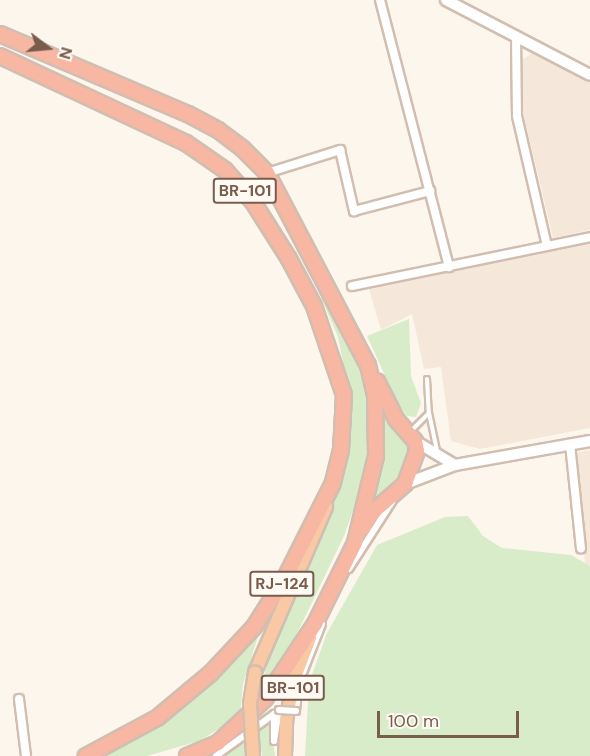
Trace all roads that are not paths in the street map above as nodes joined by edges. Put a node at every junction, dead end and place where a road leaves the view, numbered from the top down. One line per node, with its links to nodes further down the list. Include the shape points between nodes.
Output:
1 (380, 0): 10 (street)
2 (446, 0): 5 (main road)
3 (0, 28): 8 (highway)
4 (0, 34): 8 (highway, BR-101)
5 (516, 36): 7 (main road); 12 (street, via 518,116)
6 (0, 56): 23 (highway, BR-101, via 186,143 239,183 289,259 326,338 344,395 341,450)
7 (590, 75)
8 (118, 83): 9 (highway, BR-101, via 218,130)
9 (267, 173): 10 (street, via 340,150 354,211); 15 (highway, BR-101)
10 (430, 191): 13 (street)
11 (590, 237): 12 (street)
12 (547, 246): 13 (street)
13 (449, 267): 14 (street)
14 (352, 286)
15 (368, 365): 18 (highway, via 396,419); 25 (highway, BR-101, via 375,396 375,456)
16 (427, 379): 17 (lane)
17 (429, 413): 18 (lane); 21 (lane)
18 (412, 437): 21 (main road); 24 (highway, via 415,460)
19 (590, 441): 20 (main road)
20 (570, 444): 22 (main road); 26 (street)
21 (437, 455): 22 (main road)
22 (455, 465): 24 (main road)
23 (333, 483): 30 (highway, RJ-124, via 285,578 254,627 172,707); 33 (highway, BR-101, bridge, via 317,533 255,672 250,704)
24 (405, 484): 25 (highway, via 373,512); 32 (street, bridge, via 365,540 326,612 299,683 296,711 279,710 274,741 274,714)
25 (355, 543): 27 (highway, BR-101)
26 (581, 548)
27 (315, 624): 31 (highway, via 265,699 218,743); 34 (highway, BR-101, via 295,677 286,720)
28 (19, 699): 29 (street)
29 (26, 756)
30 (86, 756)
31 (187, 756)
32 (216, 756)
33 (253, 756)
34 (285, 756)

